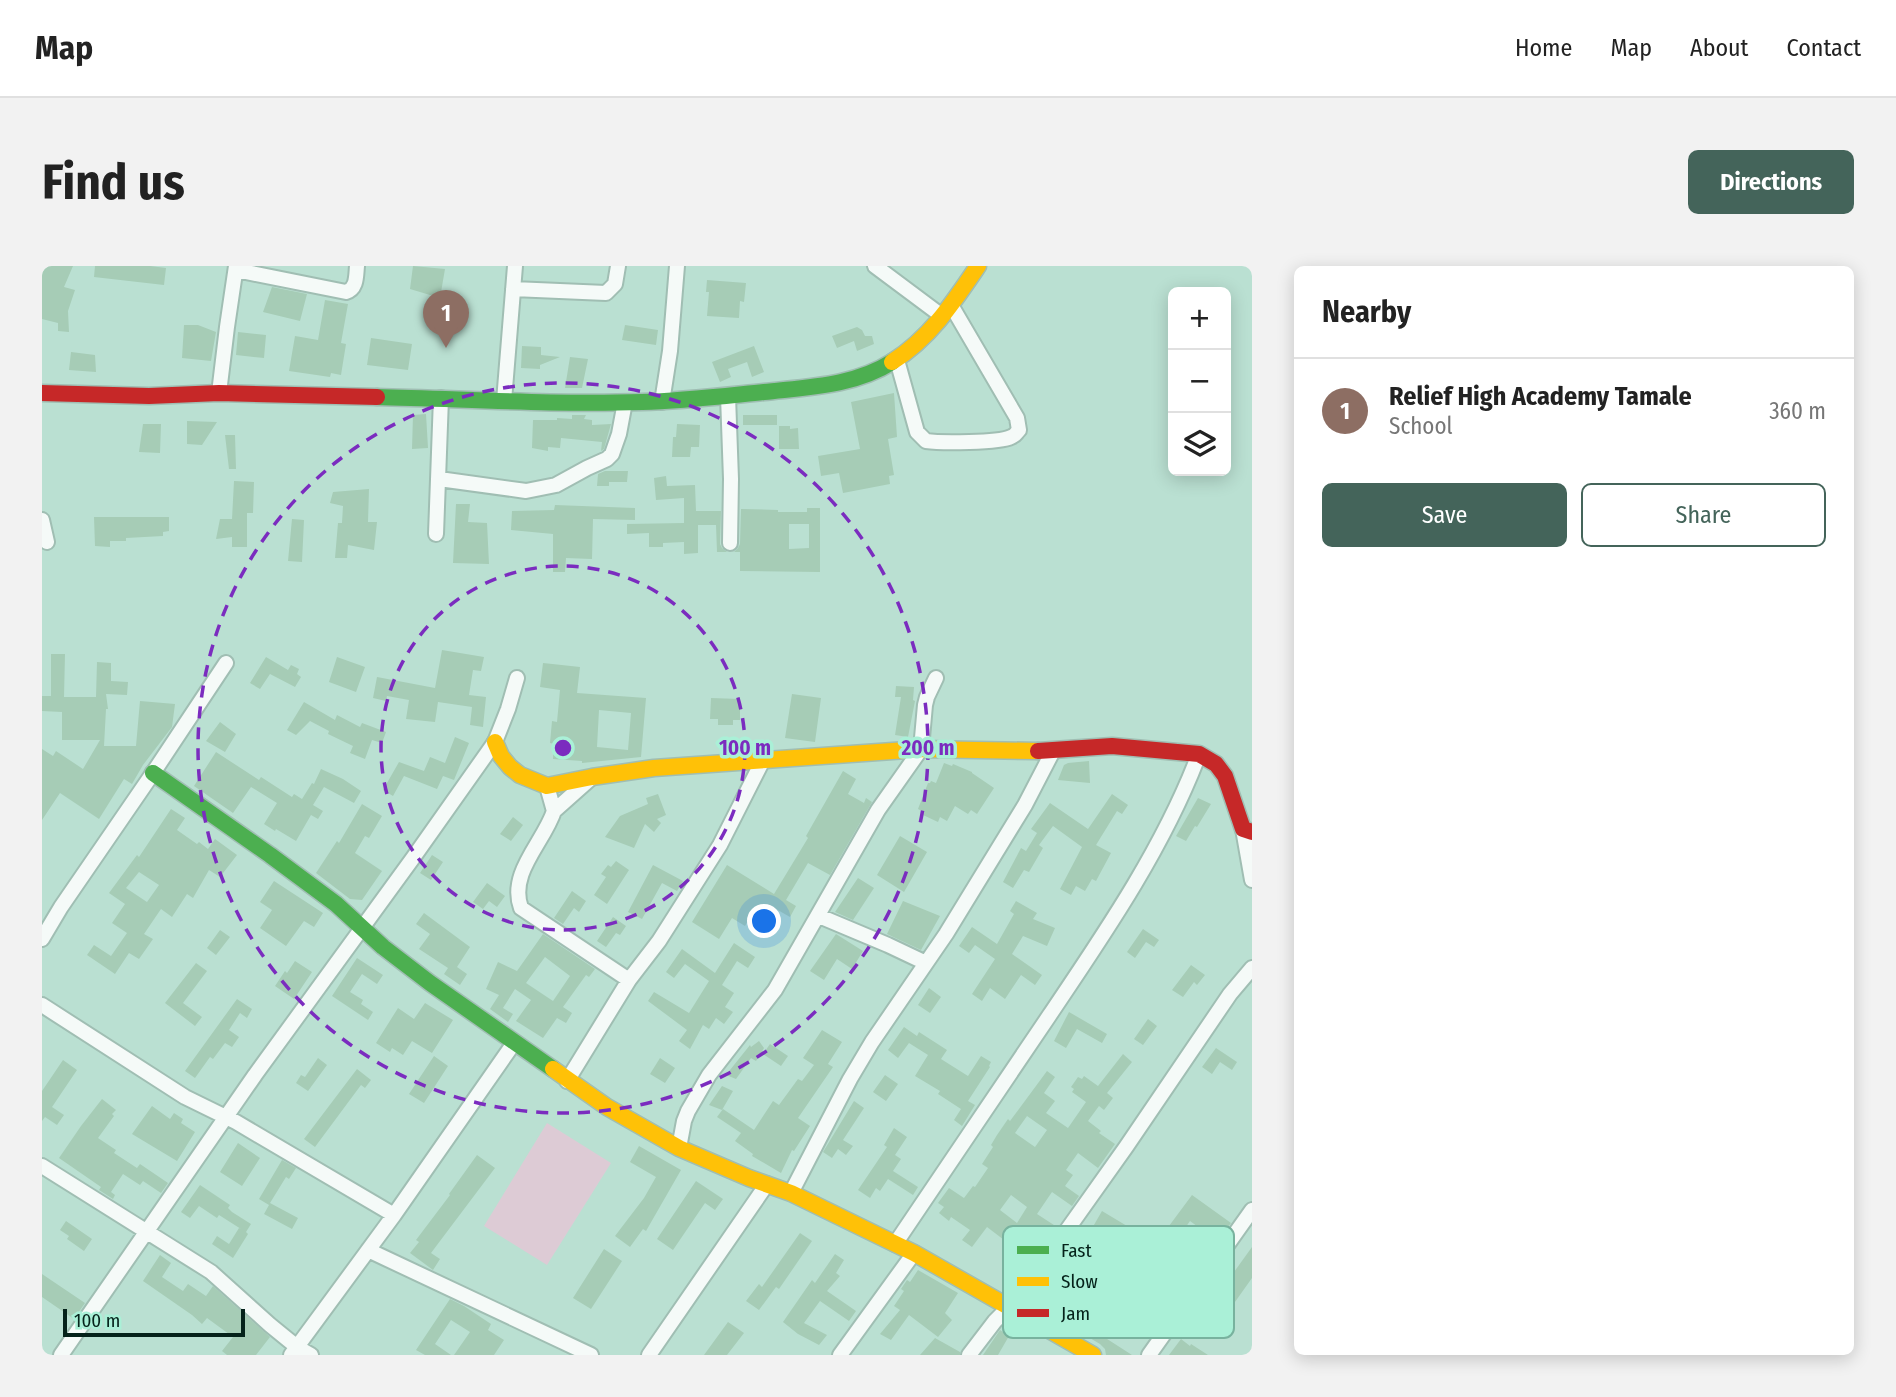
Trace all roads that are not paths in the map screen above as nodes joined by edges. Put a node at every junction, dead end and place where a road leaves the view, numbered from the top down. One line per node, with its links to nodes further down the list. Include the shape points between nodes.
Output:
1 (357, 266): 7 (street, via 354,287 346,292)
2 (515, 266): 8 (street)
3 (618, 266): 8 (street, via 615,284 607,293)
4 (677, 266): 17 (street)
5 (875, 266): 9 (street)
6 (978, 266): 9 (street)
7 (236, 268): 12 (street)
8 (513, 289): 15 (street)
9 (947, 311): 10 (street); 10 (street, via 1017,418 1019,430 1014,436 926,441 917,432)
10 (897, 360): 13 (street, via 850,381)
11 (42, 393): 12 (street)
12 (219, 393): 14 (street)
13 (728, 396): 17 (street); 22 (street)
14 (441, 398): 15 (street); 18 (street)
15 (503, 401): 16 (street)
16 (625, 402): 17 (street); 18 (street, via 612,454 556,485 526,491)
17 (662, 402)
18 (439, 480): 20 (street)
19 (42, 520): 21 (street)
20 (436, 534)
21 (47, 542)
22 (730, 543)
23 (226, 663): 31 (street)
24 (517, 678): 26 (street)
25 (936, 678): 27 (street, via 925,705)
26 (495, 742): 33 (street, via 510,767); 39 (street)
27 (921, 750): 28 (street); 30 (street); 37 (street, via 878,810)
28 (1053, 751): 29 (street, via 1112,746); 41 (street, via 1025,805)
29 (1199, 754): 35 (street, via 1226,776); 57 (street, via 1185,792 1138,878)
30 (763, 760): 32 (street); 43 (street, via 720,845)
31 (153, 773): 38 (street); 39 (street)
32 (592, 777): 33 (street); 34 (street)
33 (547, 786): 34 (street)
34 (554, 811): 43 (street, via 519,882 521,908)
35 (1248, 831): 36 (street)
36 (1252, 880)
37 (819, 916): 41 (street); 48 (street, via 775,990 700,1089 684,1121)
38 (46, 922): 40 (street)
39 (363, 926): 45 (street, via 383,947); 47 (street)
40 (42, 939)
41 (926, 964): 51 (street, via 850,1079)
42 (1252, 968): 54 (street)
43 (629, 980): 46 (street)
44 (42, 1005): 47 (street, via 185,1097)
45 (514, 1043): 46 (street); 53 (street)
46 (567, 1081): 48 (street)
47 (225, 1117): 53 (street); 55 (street)
48 (679, 1148): 50 (street)
49 (42, 1166): 55 (street)
50 (767, 1184): 51 (street); 68 (street)
51 (791, 1193): 57 (street)
52 (1252, 1210): 56 (street)
53 (394, 1215): 58 (street)
54 (1068, 1226)
55 (146, 1233): 64 (street, via 211,1272); 65 (street)
56 (1234, 1235)
57 (895, 1244): 59 (street)
58 (368, 1250): 64 (street); 67 (street)
59 (914, 1253): 60 (street); 69 (street)
60 (1003, 1304)
61 (1003, 1313): 70 (street)
62 (1063, 1338): 71 (street)
63 (1161, 1338): 72 (street)
64 (294, 1351): 66 (street)
65 (61, 1355)
66 (311, 1355)
67 (591, 1355)
68 (649, 1355)
69 (840, 1355)
70 (969, 1355)
71 (1093, 1355)
72 (1149, 1355)

